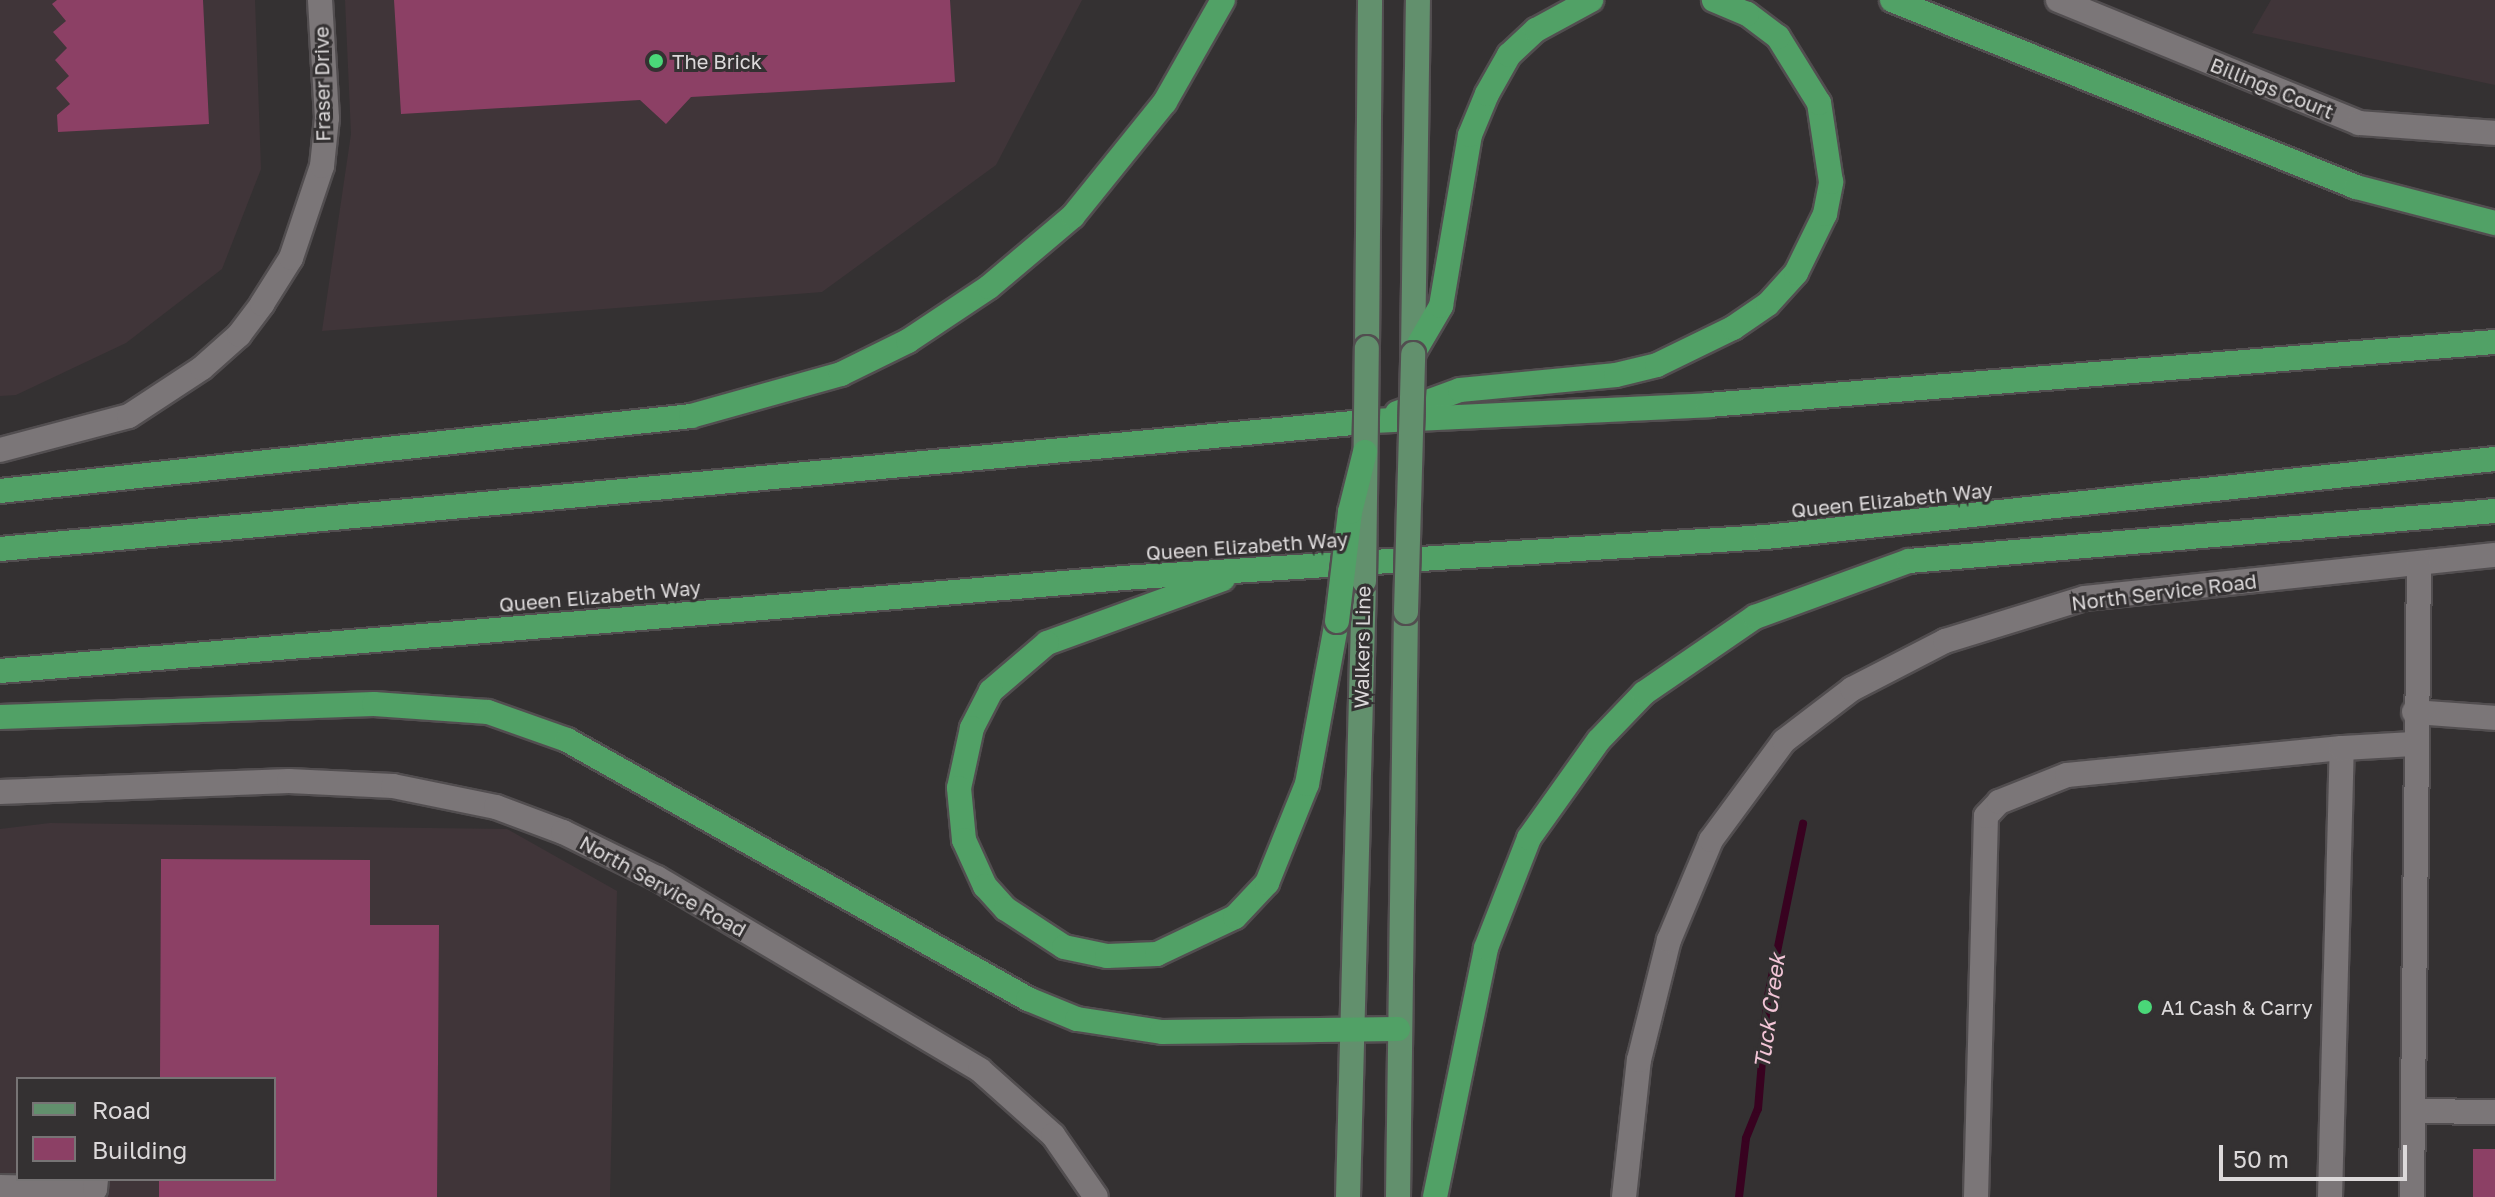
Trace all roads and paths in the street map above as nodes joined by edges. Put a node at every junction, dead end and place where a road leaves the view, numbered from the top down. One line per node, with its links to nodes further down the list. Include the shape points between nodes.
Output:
1 (320, 0): 14 (street, Fraser Drive, via 327,118 322,166 291,258 239,335 202,368 129,416)
2 (1223, 0): 17 (highway, via 1165,102 1073,216 989,287 908,341 841,374 691,416)
3 (1370, 0): 15 (main road, Walkers Line, bridge)
4 (1418, 0): 12 (main road)
5 (1591, 0): 12 (highway, via 1536,30 1509,55 1487,94 1470,135 1441,306)
6 (1714, 0): 13 (highway, via 1747,14 1778,37 1819,103 1831,182 1825,214 1796,273 1768,304 1733,328 1657,365 1616,375 1460,390)
7 (1892, 0): 10 (highway, via 2356,187)
8 (2058, 0): 9 (street, Billings Court, via 2359,123)
9 (2495, 133)
10 (2495, 223)
11 (2495, 342): 13 (highway, via 1708,405)
12 (1413, 354): 30 (main road, bridge)
13 (1374, 421): 20 (highway)
14 (0, 450)
15 (1365, 452): 19 (highway, bridge, via 1350,512 1337,621 1307,784 1267,883 1235,917 1157,954 1107,956 1064,947 1031,928 985,886 964,840 959,788 972,728 991,691 1047,643 1223,579); 31 (main road, Walkers Line, bridge)
16 (2495, 459): 19 (highway, Queen Elizabeth Way)
17 (0, 491)
18 (2495, 511): 39 (highway, via 1909,561 1755,617 1644,693 1599,740 1529,838 1486,948)
19 (1766, 537): 23 (highway, Queen Elizabeth Way, via 1123,578)
20 (0, 549)
21 (2495, 555): 22 (street, North Service Road)
22 (2419, 564): 24 (street); 40 (street, North Service Road, via 2085,598 1945,641 1852,689 1784,741 1711,840 1669,940 1639,1060)
23 (0, 671)
24 (2414, 712): 26 (street); 27 (street)
25 (0, 717): 31 (highway, via 374,704 488,712 567,740 1028,999 1077,1019 1162,1032)
26 (2495, 718)
27 (2414, 744): 28 (street); 32 (street)
28 (2342, 748): 41 (street, via 2067,775 1999,802 1986,816); 42 (street)
29 (0, 792): 36 (street, North Service Road, via 289,781 393,786 496,807 563,832 657,878 980,1070 1053,1135)
30 (1398, 1029): 31 (highway); 38 (main road)
31 (1352, 1031): 37 (main road, Walkers Line)
32 (2413, 1111): 33 (street); 43 (street)
33 (2495, 1112)
34 (96, 1181): 35 (street, via 95,1189)
35 (0, 1187)
36 (1096, 1197)
37 (1348, 1197)
38 (1398, 1197)
39 (1435, 1197)
40 (1624, 1197)
41 (1976, 1197)
42 (2330, 1197)
43 (2412, 1197)

